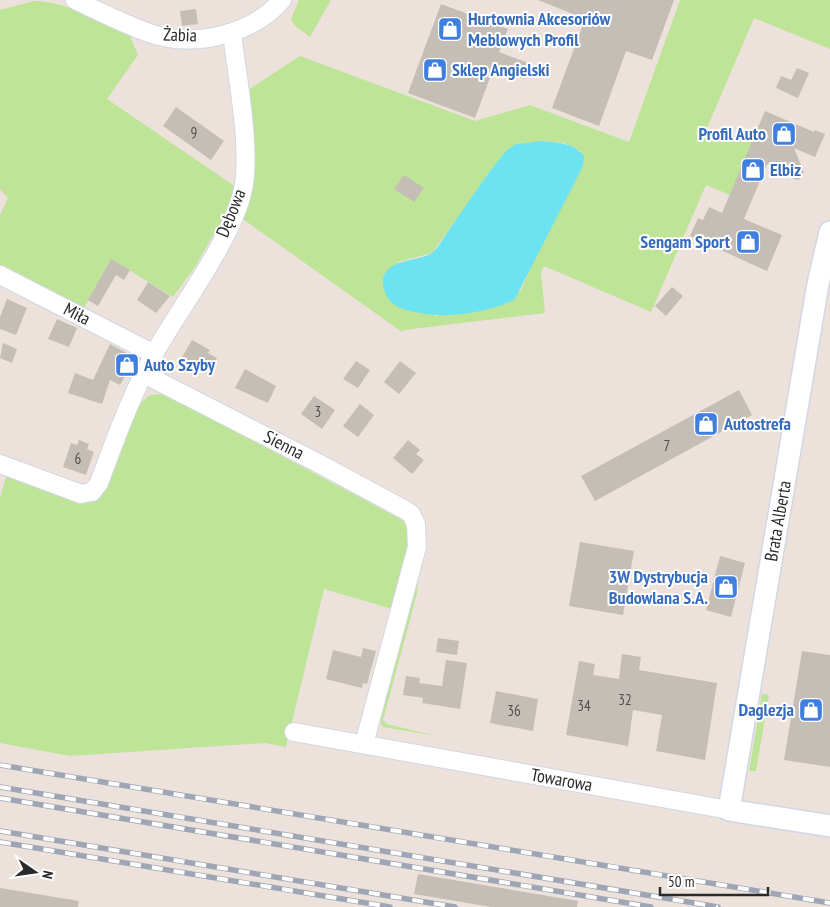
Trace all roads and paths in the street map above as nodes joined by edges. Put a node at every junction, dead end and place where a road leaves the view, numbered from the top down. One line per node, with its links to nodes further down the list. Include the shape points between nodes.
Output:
1 (74, 0): 3 (street, Żabia, via 153,34 179,38)
2 (282, 0): 3 (street, Żabia, via 271,13)
3 (232, 32): 6 (street, Dębowa, via 245,146 242,195 211,259)
4 (830, 232): 11 (street, Brata Alberta, via 818,284)
5 (0, 275): 6 (street, Miła)
6 (154, 354): 7 (street, Dębowa)
7 (144, 374): 8 (street, via 99,484 92,492 81,494 64,489); 10 (street, Sienna, via 318,463 414,518 418,532 416,547)
8 (0, 464)
9 (294, 732): 10 (street, Towarowa)
10 (364, 744): 11 (street, Towarowa)
11 (729, 810): 12 (street, Towarowa)
12 (830, 826)

